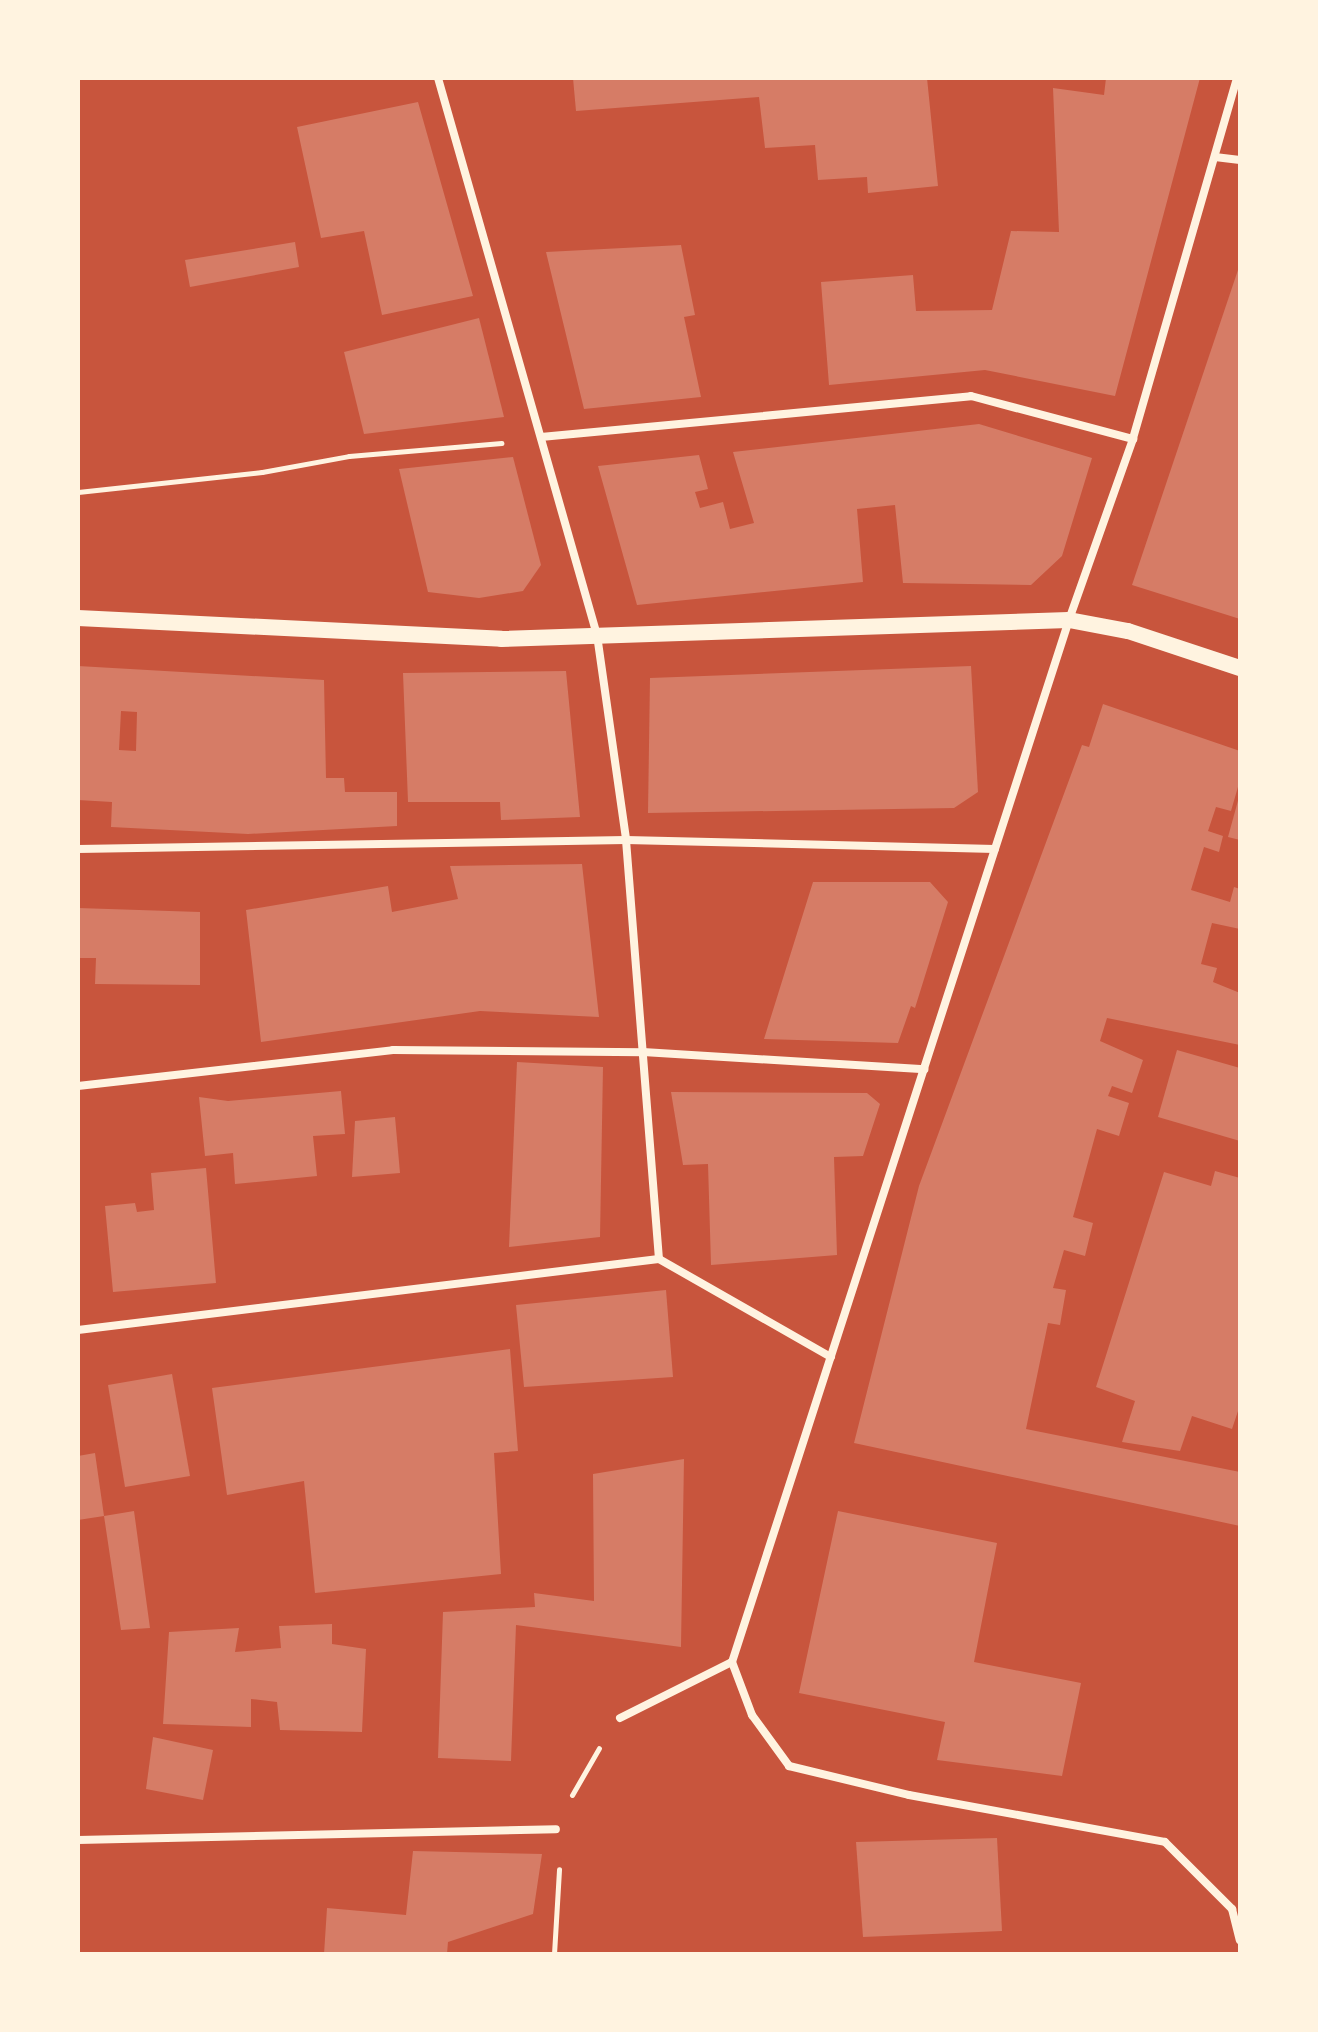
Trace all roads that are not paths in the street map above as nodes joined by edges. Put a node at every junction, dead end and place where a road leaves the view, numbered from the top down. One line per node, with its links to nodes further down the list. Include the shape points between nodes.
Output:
1 (438, 78): 5 (street)
2 (1237, 78): 3 (street)
3 (1215, 157): 4 (street); 6 (street)
4 (1240, 160)
5 (541, 437): 6 (street, via 971,396); 9 (street)
6 (1133, 439): 8 (street)
7 (78, 618): 9 (main road, via 501,639)
8 (1069, 620): 9 (main road); 10 (main road, via 1128,631); 13 (street)
9 (597, 635): 11 (street)
10 (1240, 668)
11 (626, 840): 12 (street); 13 (street); 14 (street)
12 (78, 849)
13 (995, 849): 15 (street)
14 (643, 1052): 15 (street); 16 (street, via 393,1050); 17 (street)
15 (924, 1069): 19 (street)
16 (78, 1086)
17 (659, 1259): 18 (street); 19 (street)
18 (78, 1330)
19 (831, 1357): 20 (street)
20 (732, 1662): 21 (street); 24 (street, via 752,1715 789,1766 909,1795 1165,1842 1232,1909)
21 (620, 1718)
22 (556, 1829): 23 (street)
23 (78, 1840)
24 (1240, 1940)

